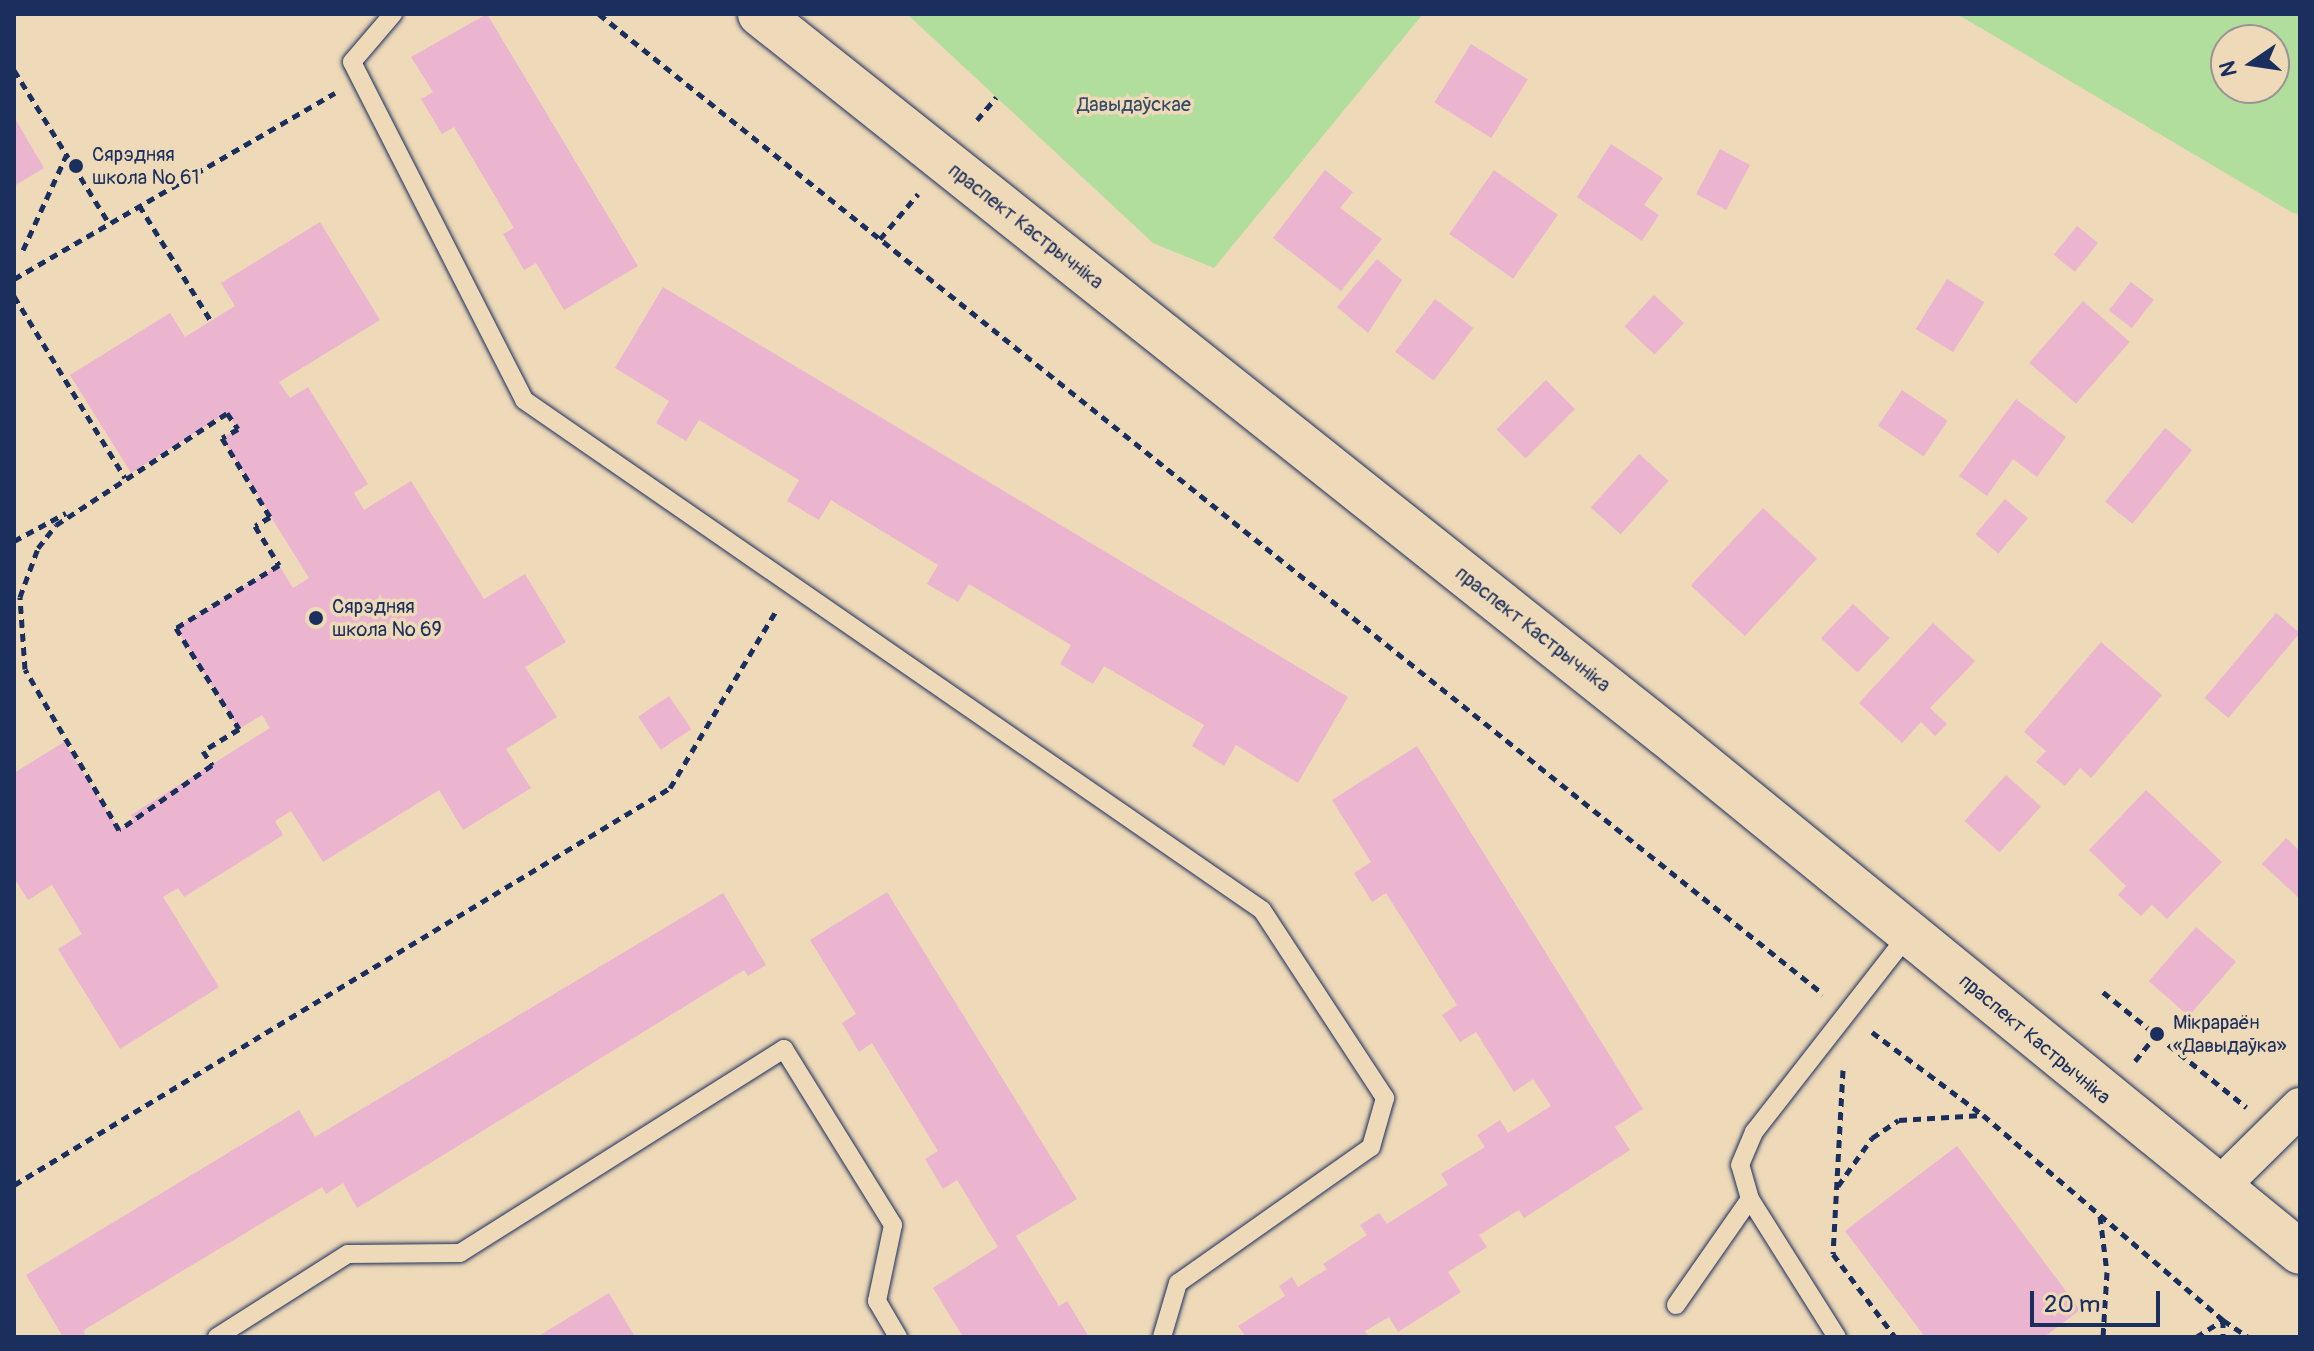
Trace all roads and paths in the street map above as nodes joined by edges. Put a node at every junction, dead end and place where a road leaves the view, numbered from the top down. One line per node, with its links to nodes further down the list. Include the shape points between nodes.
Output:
1 (393, 14): 5 (lane, via 352,62)
2 (599, 14): 12 (path)
3 (760, 14): 21 (main road, праспект Кастрычніка)
4 (14, 70): 8 (path)
5 (360, 79): 10 (path); 20 (lane, via 524,400)
6 (996, 97): 7 (path)
7 (977, 120)
8 (66, 155): 11 (path); 13 (path)
9 (925, 185): 12 (path)
10 (139, 205): 11 (path); 16 (path)
11 (109, 223): 14 (path)
12 (880, 239): 23 (path)
13 (23, 250)
14 (14, 279)
15 (14, 296): 17 (path)
16 (211, 321)
17 (125, 478): 18 (path); 18 (path, via 227,413 238,429 222,438 270,517 255,526 279,565 176,628 239,729 203,751 212,765 119,830 35,691 19,645 26,573 38,548)
18 (77, 506): 19 (path)
19 (14, 541)
20 (791, 585): 27 (path, via 670,788); 37 (lane, via 1262,910 1385,1098 1371,1147 1178,1283)
21 (1908, 935): 23 (lane); 29 (main road, праспект Кастрычніка)
22 (2103, 992): 24 (path)
23 (1846, 1012): 26 (path); 28 (path); 30 (lane, via 1754,1132 1740,1165)
24 (2230, 1093)
25 (2300, 1107): 29 (street)
26 (1983, 1115): 28 (path, via 1899,1120 1872,1138); 31 (path)
27 (14, 1185)
28 (1837, 1187): 39 (path, via 1833,1254)
29 (2219, 1187): 32 (main road, праспект Кастрычніка)
30 (1750, 1199): 33 (lane); 38 (lane)
31 (2100, 1215): 34 (path); 40 (path, via 2107,1272)
32 (2300, 1252)
33 (1676, 1305)
34 (2223, 1320): 41 (path); 42 (path); 43 (path)
35 (217, 1337): 36 (lane, via 348,1254 460,1253 784,1049 893,1225 877,1301)
36 (898, 1337)
37 (1162, 1337)
38 (1837, 1337)
39 (1895, 1337)
40 (2103, 1337)
41 (2196, 1337)
42 (2223, 1337)
43 (2248, 1337)

